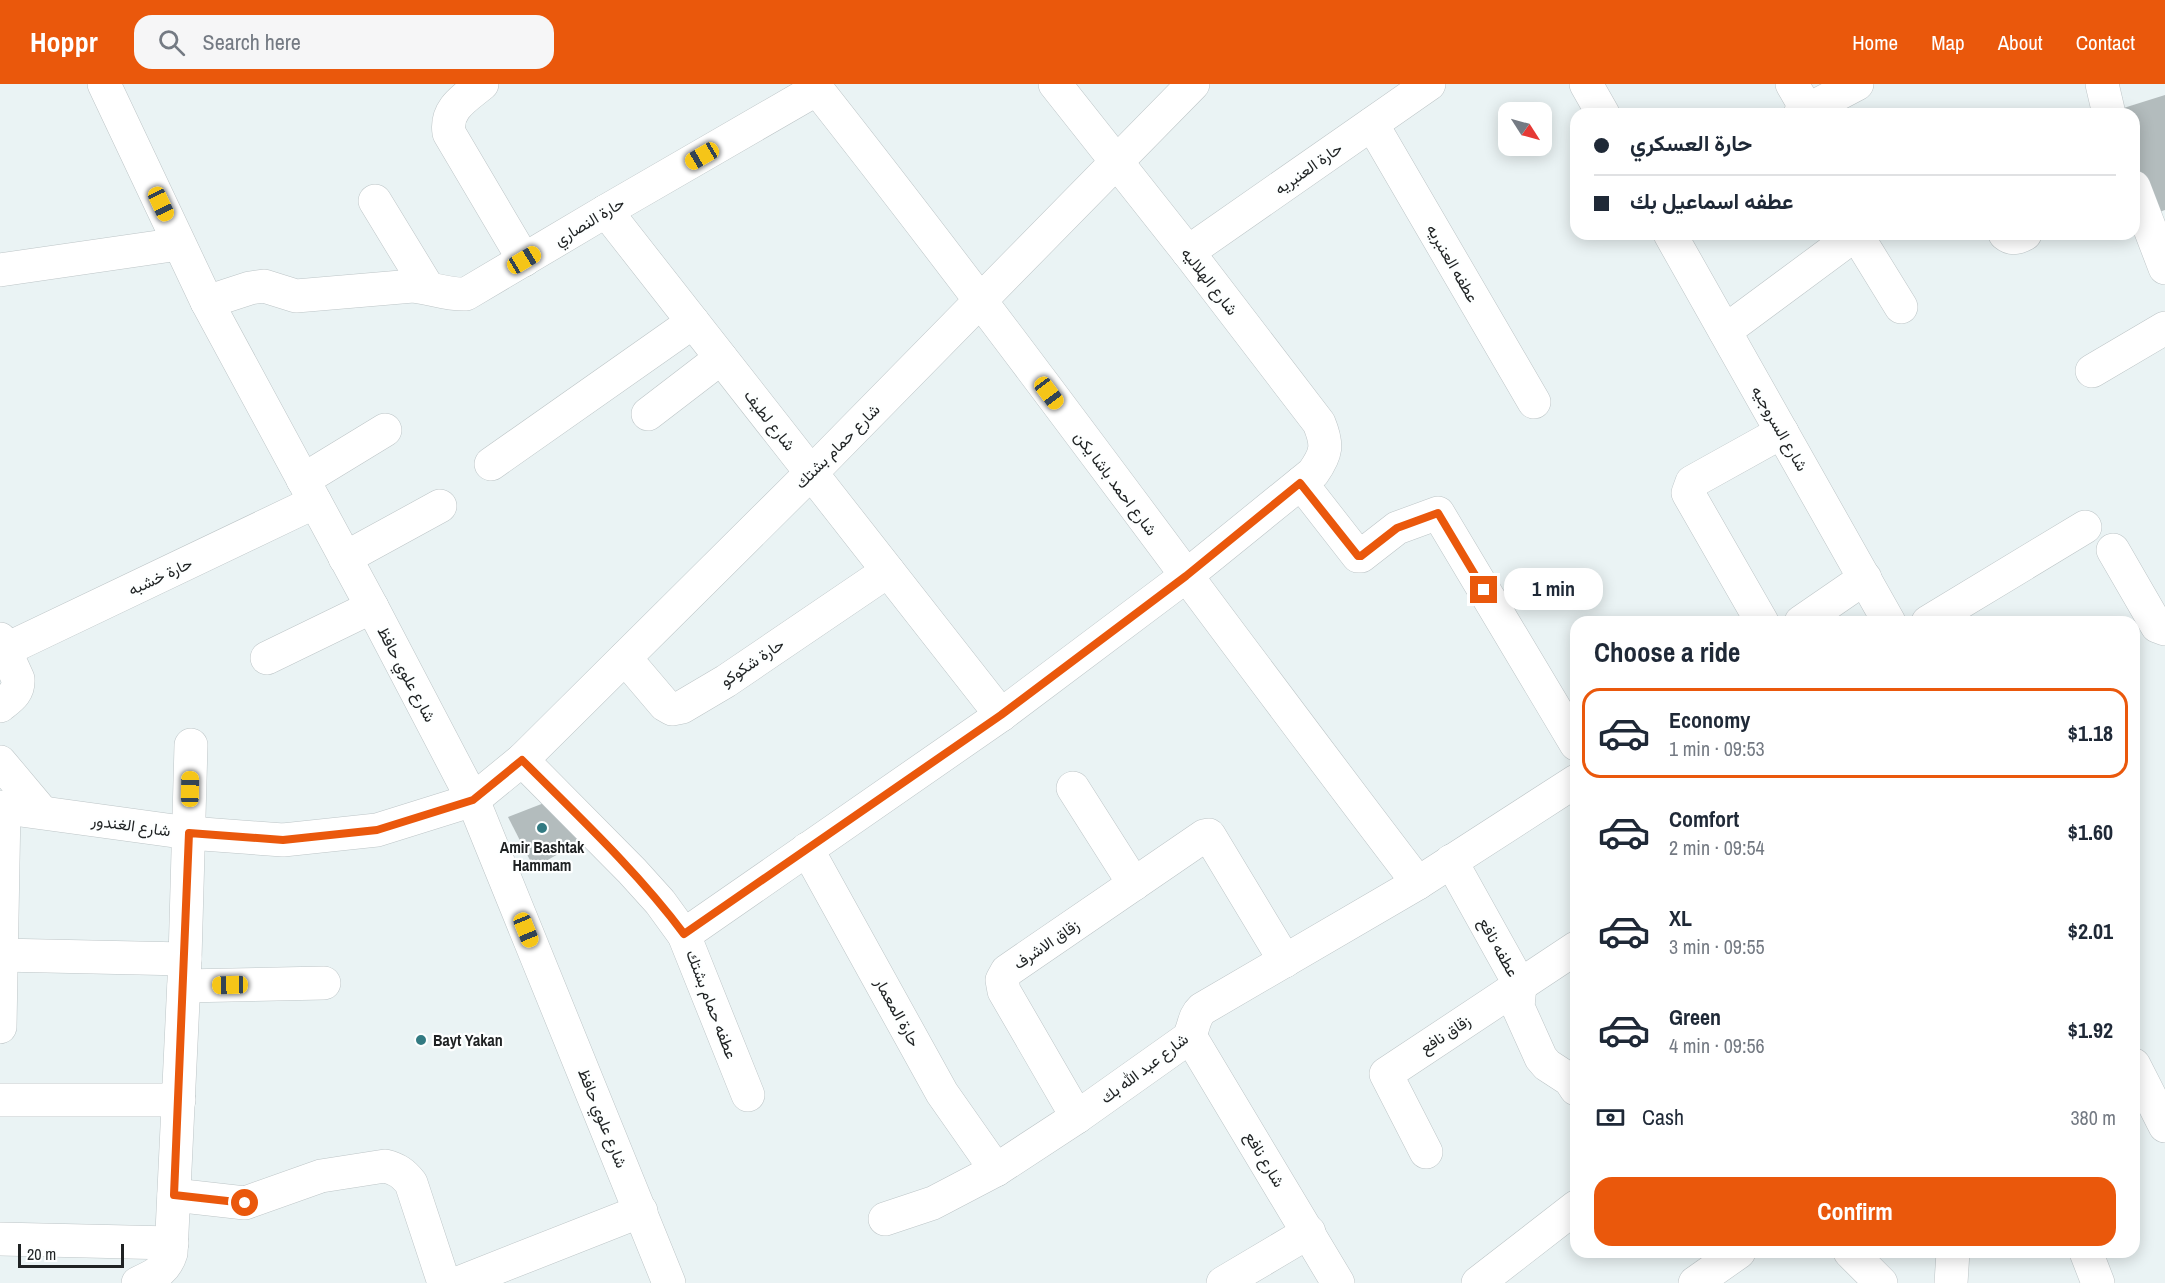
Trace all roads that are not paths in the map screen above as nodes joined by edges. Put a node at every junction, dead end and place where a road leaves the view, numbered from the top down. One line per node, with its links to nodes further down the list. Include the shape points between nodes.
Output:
1 (104, 84): 21 (street, شارع علوي حافظ)
2 (482, 84): 23 (street, via 453,109 449,133)
3 (1055, 84): 14 (street, شارع الهلاليه)
4 (1193, 84): 14 (street, شارع حمام بشتك)
5 (1429, 84): 13 (street, حارة العنبريه)
6 (1586, 84): 11 (street)
7 (1857, 84): 10 (street)
8 (2102, 84): 12 (street)
9 (815, 87): 17 (street, حارة النصاري); 27 (street, شارع احمد باشا يكن)
10 (1800, 103)
11 (1600, 108)
12 (2108, 108)
13 (1372, 124): 22 (street, حارة العنبريه); 35 (street, عطفه العنبريه)
14 (1116, 161): 22 (street, شارع الهلاليه); 27 (street, شارع حمام بشتك)
15 (375, 201): 26 (street)
16 (2140, 203): 24 (street)
17 (606, 211): 23 (street, حارة النصاري); 30 (street, شارع لطيف)
18 (1673, 240): 32 (street, شارع السروجيه)
19 (1848, 240): 32 (street)
20 (1860, 240): 29 (street)
21 (179, 244): 25 (street); 28 (street, شارع علوي حافظ)
22 (1188, 252): 41 (street, شارع الهلاليه, via 1319,423 1326,440 1324,458)
23 (524, 260): 26 (street, حارة النصاري, via 466,294 450,295)
24 (2165, 268)
25 (0, 270)
26 (428, 288): 28 (street, حارة النصاري, via 296,296 264,286)
27 (981, 301): 40 (street, شارع حمام بشتك); 48 (street, شارع احمد باشا يكن)
28 (207, 302): 42 (street, شارع علوي حافظ)
29 (1901, 307)
30 (693, 322): 33 (street, شارع لطيف); 39 (street)
31 (2165, 328): 34 (street)
32 (1725, 331): 38 (street, شارع السروجيه)
33 (721, 358): 36 (street); 40 (street, شارع لطيف)
34 (2092, 371)
35 (1534, 402)
36 (648, 414)
37 (385, 430): 42 (street, حارة خشبه)
38 (1782, 432): 49 (street, شارع السروجيه); 51 (street, via 1692,482 1688,489 1689,497)
39 (491, 464)
40 (811, 473): 47 (street, شارع لطيف); 58 (street, شارع حمام بشتك)
41 (1300, 483): 48 (street, شارع الهلاليه); 61 (street, via 1358,556 1397,528 1438,513)
42 (309, 491): 46 (street, شارع علوي حافظ); 56 (street, حارة خشبه)
43 (440, 506): 46 (street)
44 (2085, 527): 54 (street)
45 (2113, 550): 55 (street, via 2157,626)
46 (345, 558): 50 (street, شارع علوي حافظ)
47 (888, 571): 58 (street, حارة شكوكو, via 682,707 672,709 665,705); 60 (street, شارع لطيف)
48 (1186, 576): 60 (street, شارع الهلاليه); 73 (street, شارع احمد باشا يكن)
49 (1865, 578): 52 (street); 53 (street, شارع السروجيه)
50 (372, 607): 57 (street); 67 (street, شارع علوي حافظ)
51 (1758, 616)
52 (1810, 616)
53 (1886, 616)
54 (1938, 616)
55 (2165, 629)
56 (2, 644): 59 (street, via 19,685 15,695)
57 (267, 658)
58 (625, 658): 63 (street, شارع حمام بشتك)
59 (0, 706)
60 (1001, 715): 71 (street, شارع الهلاليه)
61 (1570, 734)
62 (190, 745): 70 (street)
63 (522, 760): 67 (street, شارع حمام بشتك); 75 (street, عطفه حمام بشتك, via 632,871)
64 (0, 762): 69 (street)
65 (1570, 785): 72 (street, شارع عبد الله بك)
66 (1073, 788): 74 (street)
67 (473, 800): 70 (street, شارع الغندور, via 377,830 283,840); 95 (street, شارع علوي حافظ)
68 (2, 808): 69 (street, شارع الغندور); 77 (street)
69 (42, 812): 70 (street, شارع الغندور)
70 (189, 833): 79 (street)
71 (807, 849): 75 (street, شارع الهلاليه); 93 (street, حارة المعمار, via 942,1092)
72 (1451, 861): 73 (street, شارع عبد الله بك); 81 (street, عطفه نافع)
73 (1418, 883): 78 (street, شارع عبد الله بك)
74 (1134, 884): 78 (street, via 1209,835); 90 (street, زقاق الاشرف, via 1007,971 1002,980 1004,991)
75 (684, 934): 87 (street, عطفه حمام بشتك)
76 (1570, 952): 81 (street, زقاق نافع)
77 (1, 955): 79 (street); 82 (street)
78 (1286, 961): 83 (street, شارع عبد الله بك, via 1202,1009)
79 (184, 973): 80 (street); 89 (street)
80 (324, 983)
81 (1520, 985): 84 (street, عطفه نافع, via 1518,1007 1541,1058); 92 (street, زقاق نافع, via 1386,1074)
82 (0, 1027)
83 (1190, 1036): 90 (street, شارع عبد الله بك); 98 (street, شارع نافع)
84 (1562, 1060): 86 (street, عطفه نافع)
85 (2140, 1077): 91 (street)
86 (1570, 1080)
87 (748, 1095)
88 (0, 1100): 89 (street)
89 (179, 1100): 94 (street)
90 (1077, 1117): 93 (street, شارع عبد الله بك)
91 (2165, 1126)
92 (1426, 1152)
93 (996, 1170): 97 (street, شارع عبد الله بك, via 933,1203)
94 (174, 1195): 100 (street); 106 (street, via 245,1203 321,1176 385,1166 395,1169 411,1183)
95 (641, 1211): 107 (street); 108 (street, شارع علوي حافظ)
96 (1570, 1212): 111 (street)
97 (885, 1219)
98 (1309, 1232): 109 (street); 110 (street, شارع نافع)
99 (0, 1239): 100 (street)
100 (172, 1243): 105 (street, via 168,1262)
101 (1730, 1258): 112 (street)
102 (1856, 1258): 113 (street)
103 (1953, 1258): 114 (street)
104 (2088, 1258): 115 (street)
105 (138, 1283)
106 (444, 1283)
107 (458, 1283)
108 (669, 1283)
109 (1223, 1283)
110 (1338, 1283)
111 (1478, 1283)
112 (1695, 1283)
113 (1881, 1283)
114 (1951, 1283)
115 (2098, 1283)

